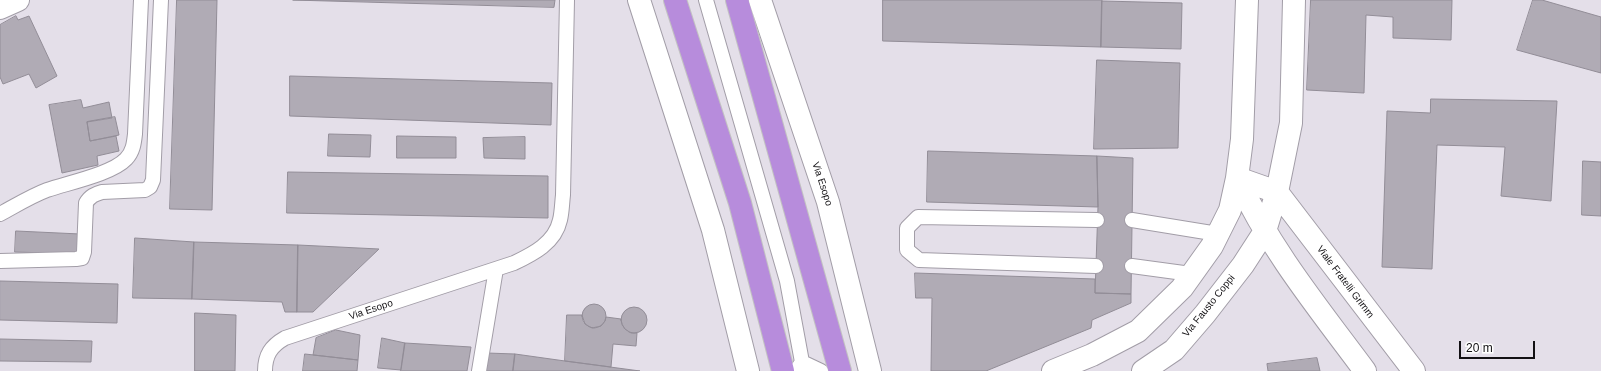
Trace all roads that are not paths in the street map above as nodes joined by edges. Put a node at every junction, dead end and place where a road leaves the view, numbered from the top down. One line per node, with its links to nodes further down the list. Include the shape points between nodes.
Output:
1 (18, 0): 12 (street)
2 (141, 0): 15 (lane, via 135,134 132,150 127,159 120,165 90,177 45,191)
3 (161, 0): 20 (lane, via 153,180 150,186 146,190 96,193 89,198 86,203 82,258)
4 (567, 0): 23 (lane, Via Esopo, via 563,195 560,222 551,239 537,252 514,264)
5 (639, 0): 28 (street, via 713,230)
6 (675, 0): 25 (highway)
7 (706, 0): 25 (lane, via 787,281)
8 (737, 0): 30 (highway)
9 (760, 0): 31 (street, Via Esopo, via 828,202)
10 (1247, 0): 13 (street, via 1242,139)
11 (1294, 0): 14 (street, via 1291,123)
12 (0, 8)
13 (1237, 178): 14 (street); 18 (street); 19 (street, via 1230,210)
14 (1277, 192): 18 (street); 35 (street, Viale Fratelli Grimm)
15 (0, 214)
16 (1097, 220): 21 (lane, via 918,217 907,228 907,250 919,260)
17 (1132, 220): 19 (lane)
18 (1265, 231): 33 (street, Via Fausto Coppi, via 1238,271 1174,350); 34 (street, via 1277,252)
19 (1218, 234): 24 (street)
20 (0, 261)
21 (1096, 266)
22 (1132, 266): 24 (lane)
23 (496, 269): 26 (lane, Via Esopo, via 285,338 270,350 265,359); 27 (lane)
24 (1191, 274): 32 (street, via 1182,288 1138,331 1092,355)
25 (794, 368): 29 (lane)
26 (265, 371)
27 (479, 371)
28 (748, 371)
29 (821, 371)
30 (840, 371)
31 (870, 371)
32 (1053, 371)
33 (1143, 371)
34 (1365, 371)
35 (1414, 371)

